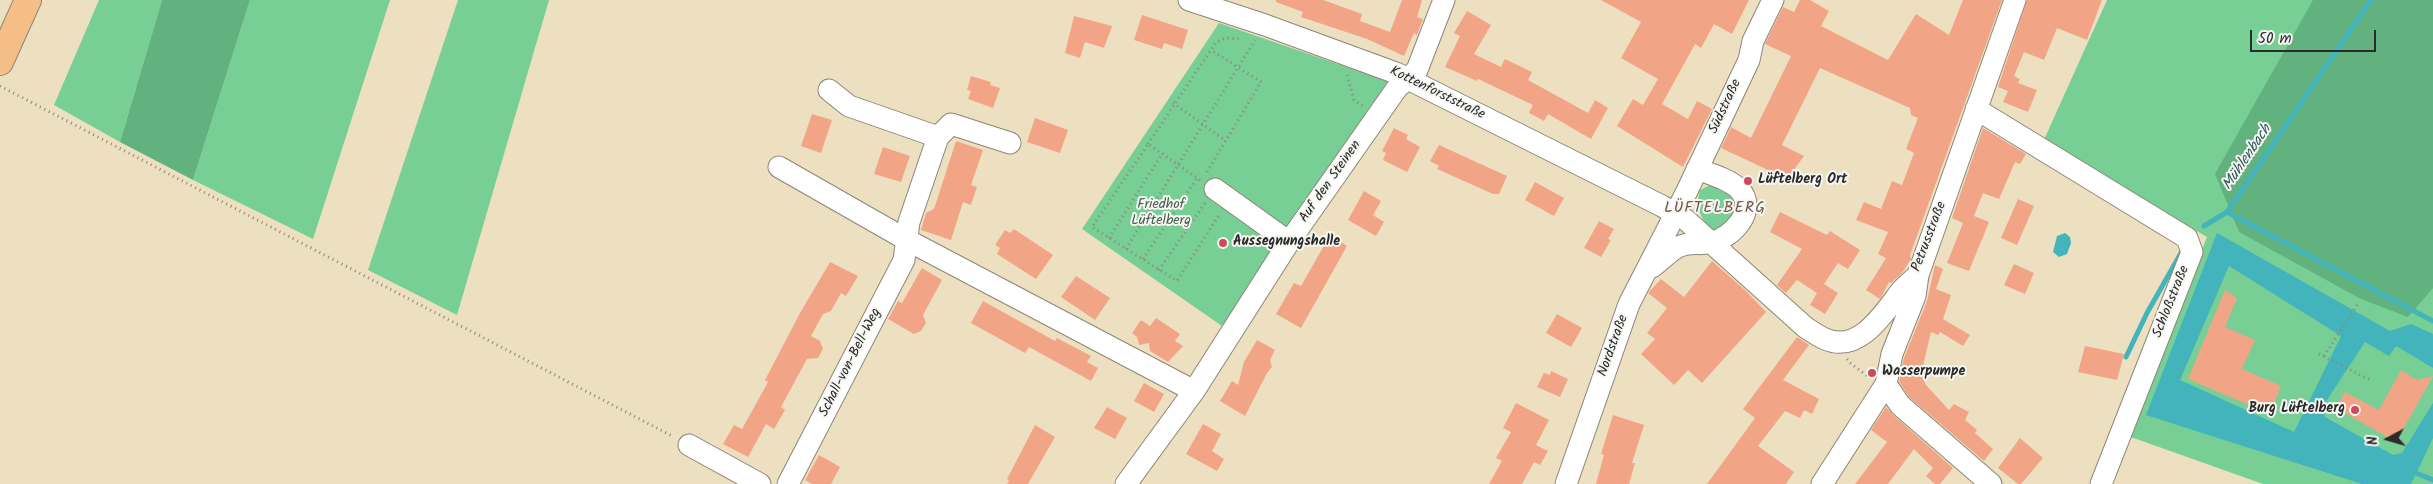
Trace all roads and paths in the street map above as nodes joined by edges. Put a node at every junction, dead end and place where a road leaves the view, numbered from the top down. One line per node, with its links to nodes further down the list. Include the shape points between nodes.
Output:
1 (28, 0): 9 (main road)
2 (1189, 0): 6 (street, Kottenforststraße)
3 (1444, 0): 11 (street, Auf den Steinen, via 1416,70)
4 (1774, 0): 25 (street, Südstraße)
5 (2015, 0): 15 (street, Petrusstraße)
6 (1260, 33): 7 (path, via 1226,38 1216,42); 8 (street, Kottenforststraße); 10 (path)
7 (1211, 50): 10 (path); 14 (path)
8 (1341, 53): 11 (street, Kottenforststraße); 16 (path, via 1354,100)
9 (0, 62)
10 (1238, 67): 17 (path); 19 (path, via 1261,82)
11 (1409, 79): 16 (street, Auf den Steinen, via 1397,88); 28 (street, Kottenforststraße)
12 (0, 86): 45 (path)
13 (829, 90): 18 (street, via 849,106)
14 (1174, 103): 17 (path); 21 (path)
15 (1976, 109): 38 (street, Petrusstraße); 52 (street, Schloßstraße, via 2187,238 2192,252)
16 (1378, 116): 32 (street, Auf den Steinen)
17 (1203, 124): 19 (path); 23 (path)
18 (938, 137): 20 (street, via 951,124); 31 (street, Schall-von-Bell-Weg, via 909,222)
19 (1226, 141): 26 (path, via 1202,181)
20 (1010, 143)
21 (1148, 144): 22 (path); 30 (path, via 1092,227)
22 (1162, 154): 23 (path); 30 (path)
23 (1177, 166): 26 (path); 34 (path)
24 (779, 167): 31 (street)
25 (1697, 168): 28 (street, Südstraße); 33 (street, via 1738,187 1745,196 1746,208 1741,223 1726,236)
26 (1197, 178): 35 (path)
27 (1214, 189): 32 (street); 36 (path)
28 (1675, 213): 33 (street, Petrusstraße); 37 (street, Nordstraße)
29 (1219, 215): 36 (path, via 1177,281)
30 (1109, 238): 34 (path)
31 (907, 240): 44 (street); 47 (street, Schall-von-Bell-Weg, via 904,260)
32 (1289, 242): 44 (street, Auf den Steinen)
33 (1710, 243): 37 (street, via 1692,242 1676,248); 38 (street, Petrusstraße, via 1805,327 1825,340 1837,342 1853,340 1864,333 1883,316 1902,288)
34 (1126, 249): 35 (path)
35 (1143, 259): 36 (path)
36 (1159, 270)
37 (1648, 271): 49 (street, Nordstraße, via 1629,304)
38 (1918, 275): 43 (street, via 1915,296 1892,354)
39 (2359, 302): 41 (path)
40 (2319, 354): 41 (path)
41 (2324, 356): 42 (path)
42 (2372, 381)
43 (1886, 384): 50 (street); 51 (street, via 1900,405)
44 (1194, 391): 48 (street, Auf den Steinen)
45 (689, 445): 46 (street)
46 (760, 484)
47 (788, 484)
48 (1126, 484)
49 (1566, 484)
50 (1822, 484)
51 (1991, 484)
52 (2101, 484)

